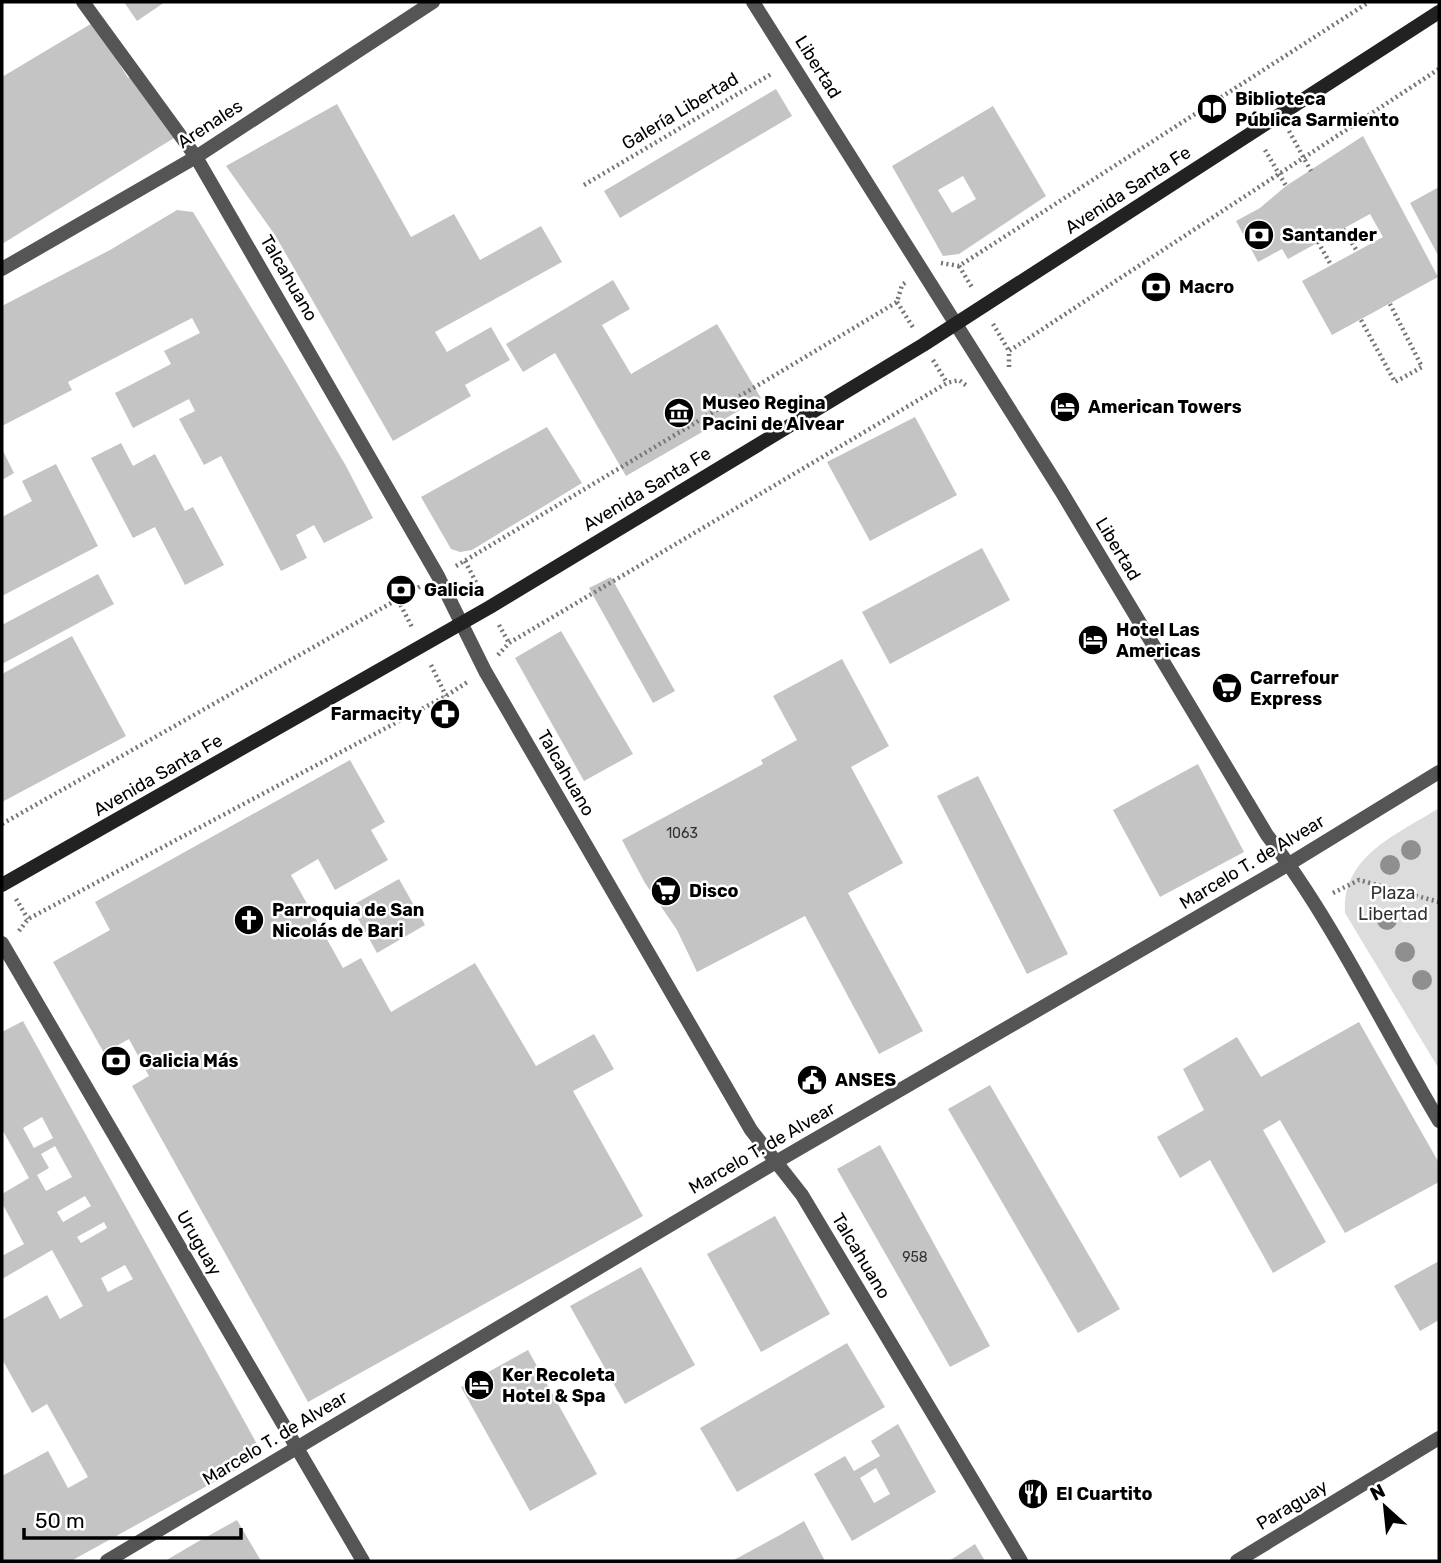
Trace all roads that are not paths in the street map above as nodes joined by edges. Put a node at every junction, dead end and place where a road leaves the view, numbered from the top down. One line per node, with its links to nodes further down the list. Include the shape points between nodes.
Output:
1 (83, 2): 5 (street, Talcahuano)
2 (433, 2): 5 (street, Arenales)
3 (754, 2): 7 (street, Libertad)
4 (1439, 12): 7 (main road, Avenida Santa Fe)
5 (196, 157): 6 (street, Arenales); 8 (street, Talcahuano, via 438,576)
6 (2, 270)
7 (956, 324): 8 (main road, Avenida Santa Fe); 10 (street, Libertad, via 1267,835)
8 (461, 624): 11 (main road, Avenida Santa Fe); 14 (street, Talcahuano, via 751,1130)
9 (1439, 772): 10 (street, Marcelo T. de Alvear)
10 (1289, 863): 13 (street, Libertad); 14 (street, Marcelo T. de Alvear)
11 (2, 885)
12 (7, 939): 16 (street, Uruguay)
13 (1439, 1121)
14 (776, 1162): 16 (street, Marcelo T. de Alvear); 19 (street, Talcahuano, via 802,1195)
15 (1439, 1438): 20 (street, Paraguay)
16 (296, 1448): 17 (street, Marcelo T. de Alvear); 18 (street, Uruguay)
17 (107, 1561)
18 (363, 1561)
19 (1021, 1561)
20 (1237, 1561)

